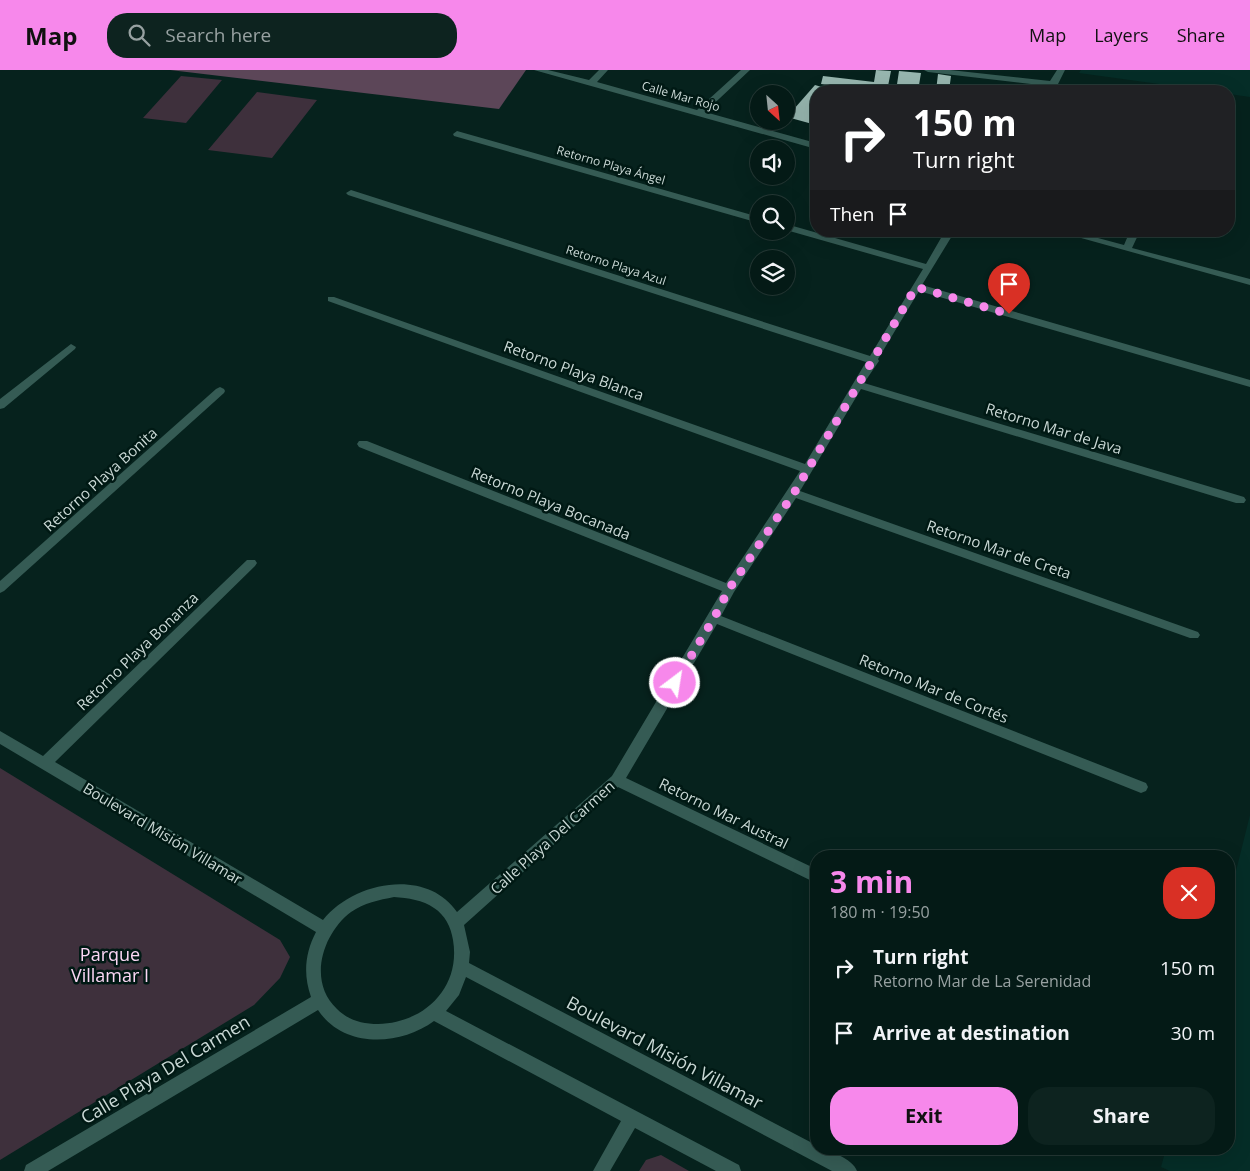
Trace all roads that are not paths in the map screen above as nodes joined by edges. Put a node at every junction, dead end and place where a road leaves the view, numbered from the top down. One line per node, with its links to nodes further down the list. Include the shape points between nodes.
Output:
1 (538, 70): 6 (street, Calle Mar Rojo)
2 (604, 70): 6 (street)
3 (746, 70): 8 (street)
4 (928, 70): 7 (street)
5 (1061, 70): 7 (street)
6 (591, 83): 8 (street, Calle Mar Rojo)
7 (1054, 84)
8 (698, 114): 10 (street, Calle Mar Rojo)
9 (457, 134): 12 (street, Retorno Playa Ángel)
10 (810, 144)
11 (351, 193): 25 (street, Retorno Playa Azul)
12 (750, 217)
13 (795, 230): 14 (street)
14 (810, 234)
15 (820, 237): 20 (street)
16 (946, 237): 20 (street, Calle Playa Del Carmen)
17 (1082, 237): 19 (street)
18 (1132, 237): 19 (street)
19 (1127, 249): 21 (street)
20 (927, 268): 22 (street, Calle Playa Del Carmen)
21 (1250, 282)
22 (916, 287): 25 (street, Calle Playa Del Carmen); 26 (street)
23 (331, 299): 31 (street, Retorno Playa Blanca)
24 (71, 347): 29 (street)
25 (874, 361): 27 (street, Calle Playa Del Carmen)
26 (1250, 384)
27 (859, 386): 31 (street, Calle Playa Del Carmen); 33 (street, Retorno Mar de Java)
28 (220, 391): 35 (street, Retorno Playa Bonita)
29 (0, 405)
30 (363, 444): 36 (street, Retorno Playa Bocanada)
31 (806, 469): 32 (street, Calle Playa Del Carmen)
32 (794, 493): 36 (street, Calle Playa Del Carmen); 38 (street, Retorno Mar de Creta)
33 (1240, 500)
34 (251, 563): 40 (street, Retorno Playa Bonanza)
35 (0, 588)
36 (729, 589): 37 (street, Calle Playa Del Carmen)
37 (714, 618): 41 (street, Calle Playa Del Carmen); 42 (street, Retorno Mar de Cortés)
38 (1194, 635)
39 (0, 737): 40 (street, Boulevard Misión Villamar)
40 (45, 763): 45 (street, Boulevard Misión Villamar)
41 (617, 780): 43 (street, Retorno Mar Austral); 44 (street, Calle Playa Del Carmen)
42 (1141, 787)
43 (810, 873)
44 (456, 922): 45 (street, via 441,904 419,894 394,890 368,896 344,909); 46 (street, via 463,944)
45 (325, 928): 47 (street, via 314,952 312,977)
46 (463, 968): 48 (street, via 453,992); 50 (street, Boulevard Misión Villamar)
47 (319, 1001): 48 (street, via 335,1019 366,1032 384,1033 411,1027); 52 (street, Calle Playa Del Carmen)
48 (434, 1013): 49 (street)
49 (632, 1118): 53 (street); 54 (street)
50 (810, 1150)
51 (819, 1155): 55 (street, Boulevard Misión Villamar)
52 (32, 1171)
53 (601, 1171)
54 (733, 1171)
55 (849, 1171)

